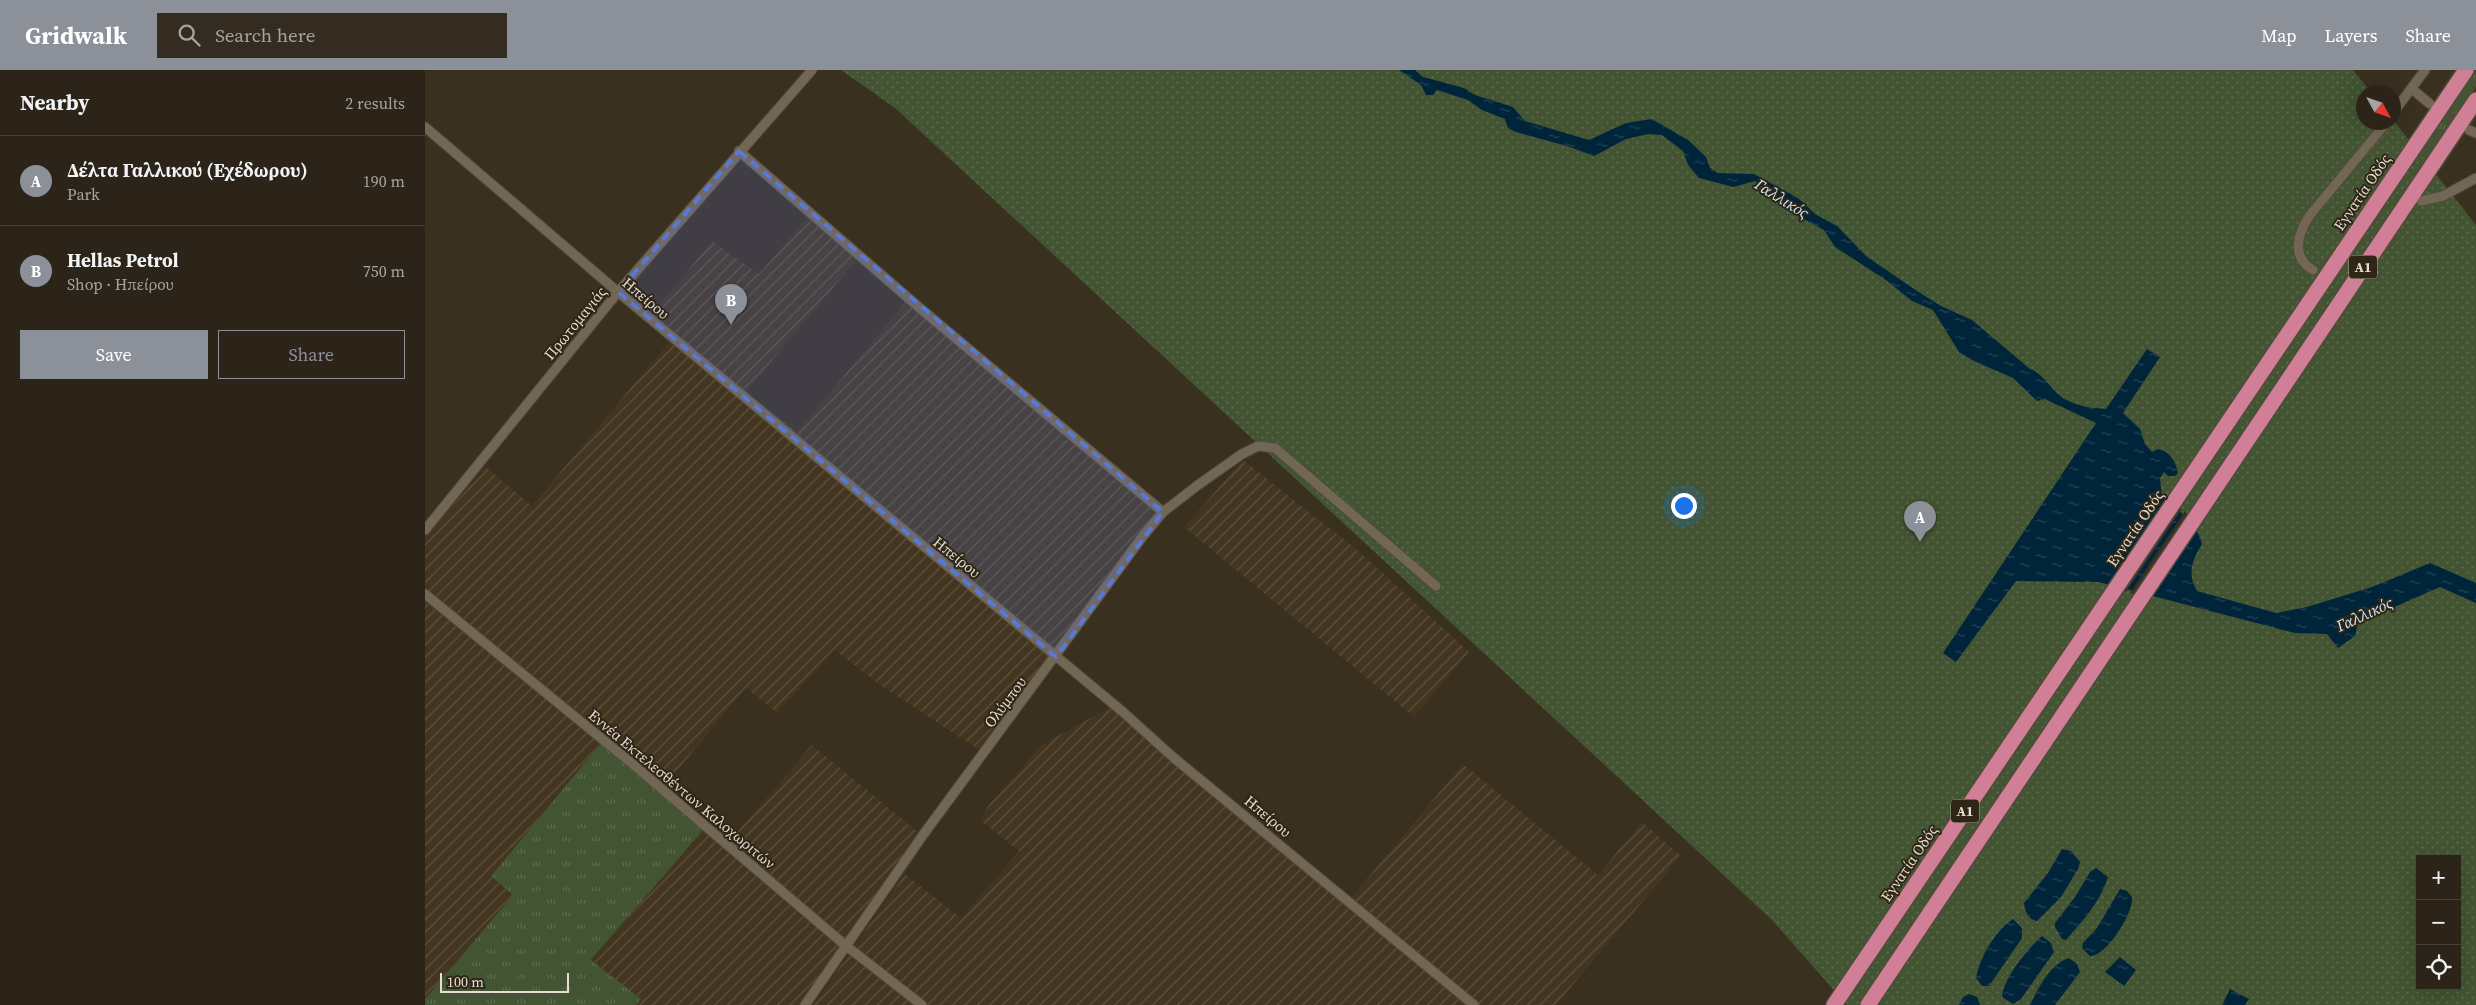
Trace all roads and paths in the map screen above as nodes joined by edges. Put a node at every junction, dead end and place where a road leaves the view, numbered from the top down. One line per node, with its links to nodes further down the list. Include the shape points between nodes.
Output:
1 (812, 70): 12 (street, Πρωτομαγιάς)
2 (2425, 70): 4 (street)
3 (2466, 70): 10 (highway, Εγνατία Οδός / Α1)
4 (2412, 88): 6 (street); 7 (street)
5 (2476, 100): 11 (highway, Α1)
6 (2401, 102)
7 (2430, 104)
8 (425, 126): 17 (street, Ηπείρου)
9 (2380, 130): 16 (street, via 2301,229 2298,242 2301,259)
10 (2426, 130): 13 (highway); 20 (highway, Εγνατία Οδός / Α1)
11 (2447, 143): 15 (highway); 21 (highway, Α1)
12 (739, 152): 17 (street, Πρωτομαγιάς); 22 (street)
13 (2394, 164)
14 (2476, 178): 15 (street, via 2443,196)
15 (2424, 194)
16 (2313, 270)
17 (618, 292): 23 (street, Πρωτομαγιάς); 26 (street, Ηπείρου)
18 (2276, 336): 20 (highway)
19 (2311, 363): 21 (highway)
20 (2242, 402): 31 (highway, Εγνατία Οδός / Α1)
21 (2263, 417): 32 (highway, Α1)
22 (1163, 512): 24 (street, Ολύμπου, via 1197,484 1258,446 1275,448); 26 (street, Ολύμπου)
23 (425, 530)
24 (1436, 586)
25 (425, 594): 27 (street, Εννέα Εκτελεσθέντων Καλοχωριτών, via 629,761)
26 (1056, 657): 27 (street, Ολύμπου); 30 (street, Ηπείρου)
27 (845, 945): 28 (street, Ολύμπου); 29 (street, Εννέα Εκτελεσθέντων Καλοχωριτών)
28 (805, 1005)
29 (922, 1005)
30 (1474, 1005)
31 (1834, 1005)
32 (1868, 1005)

